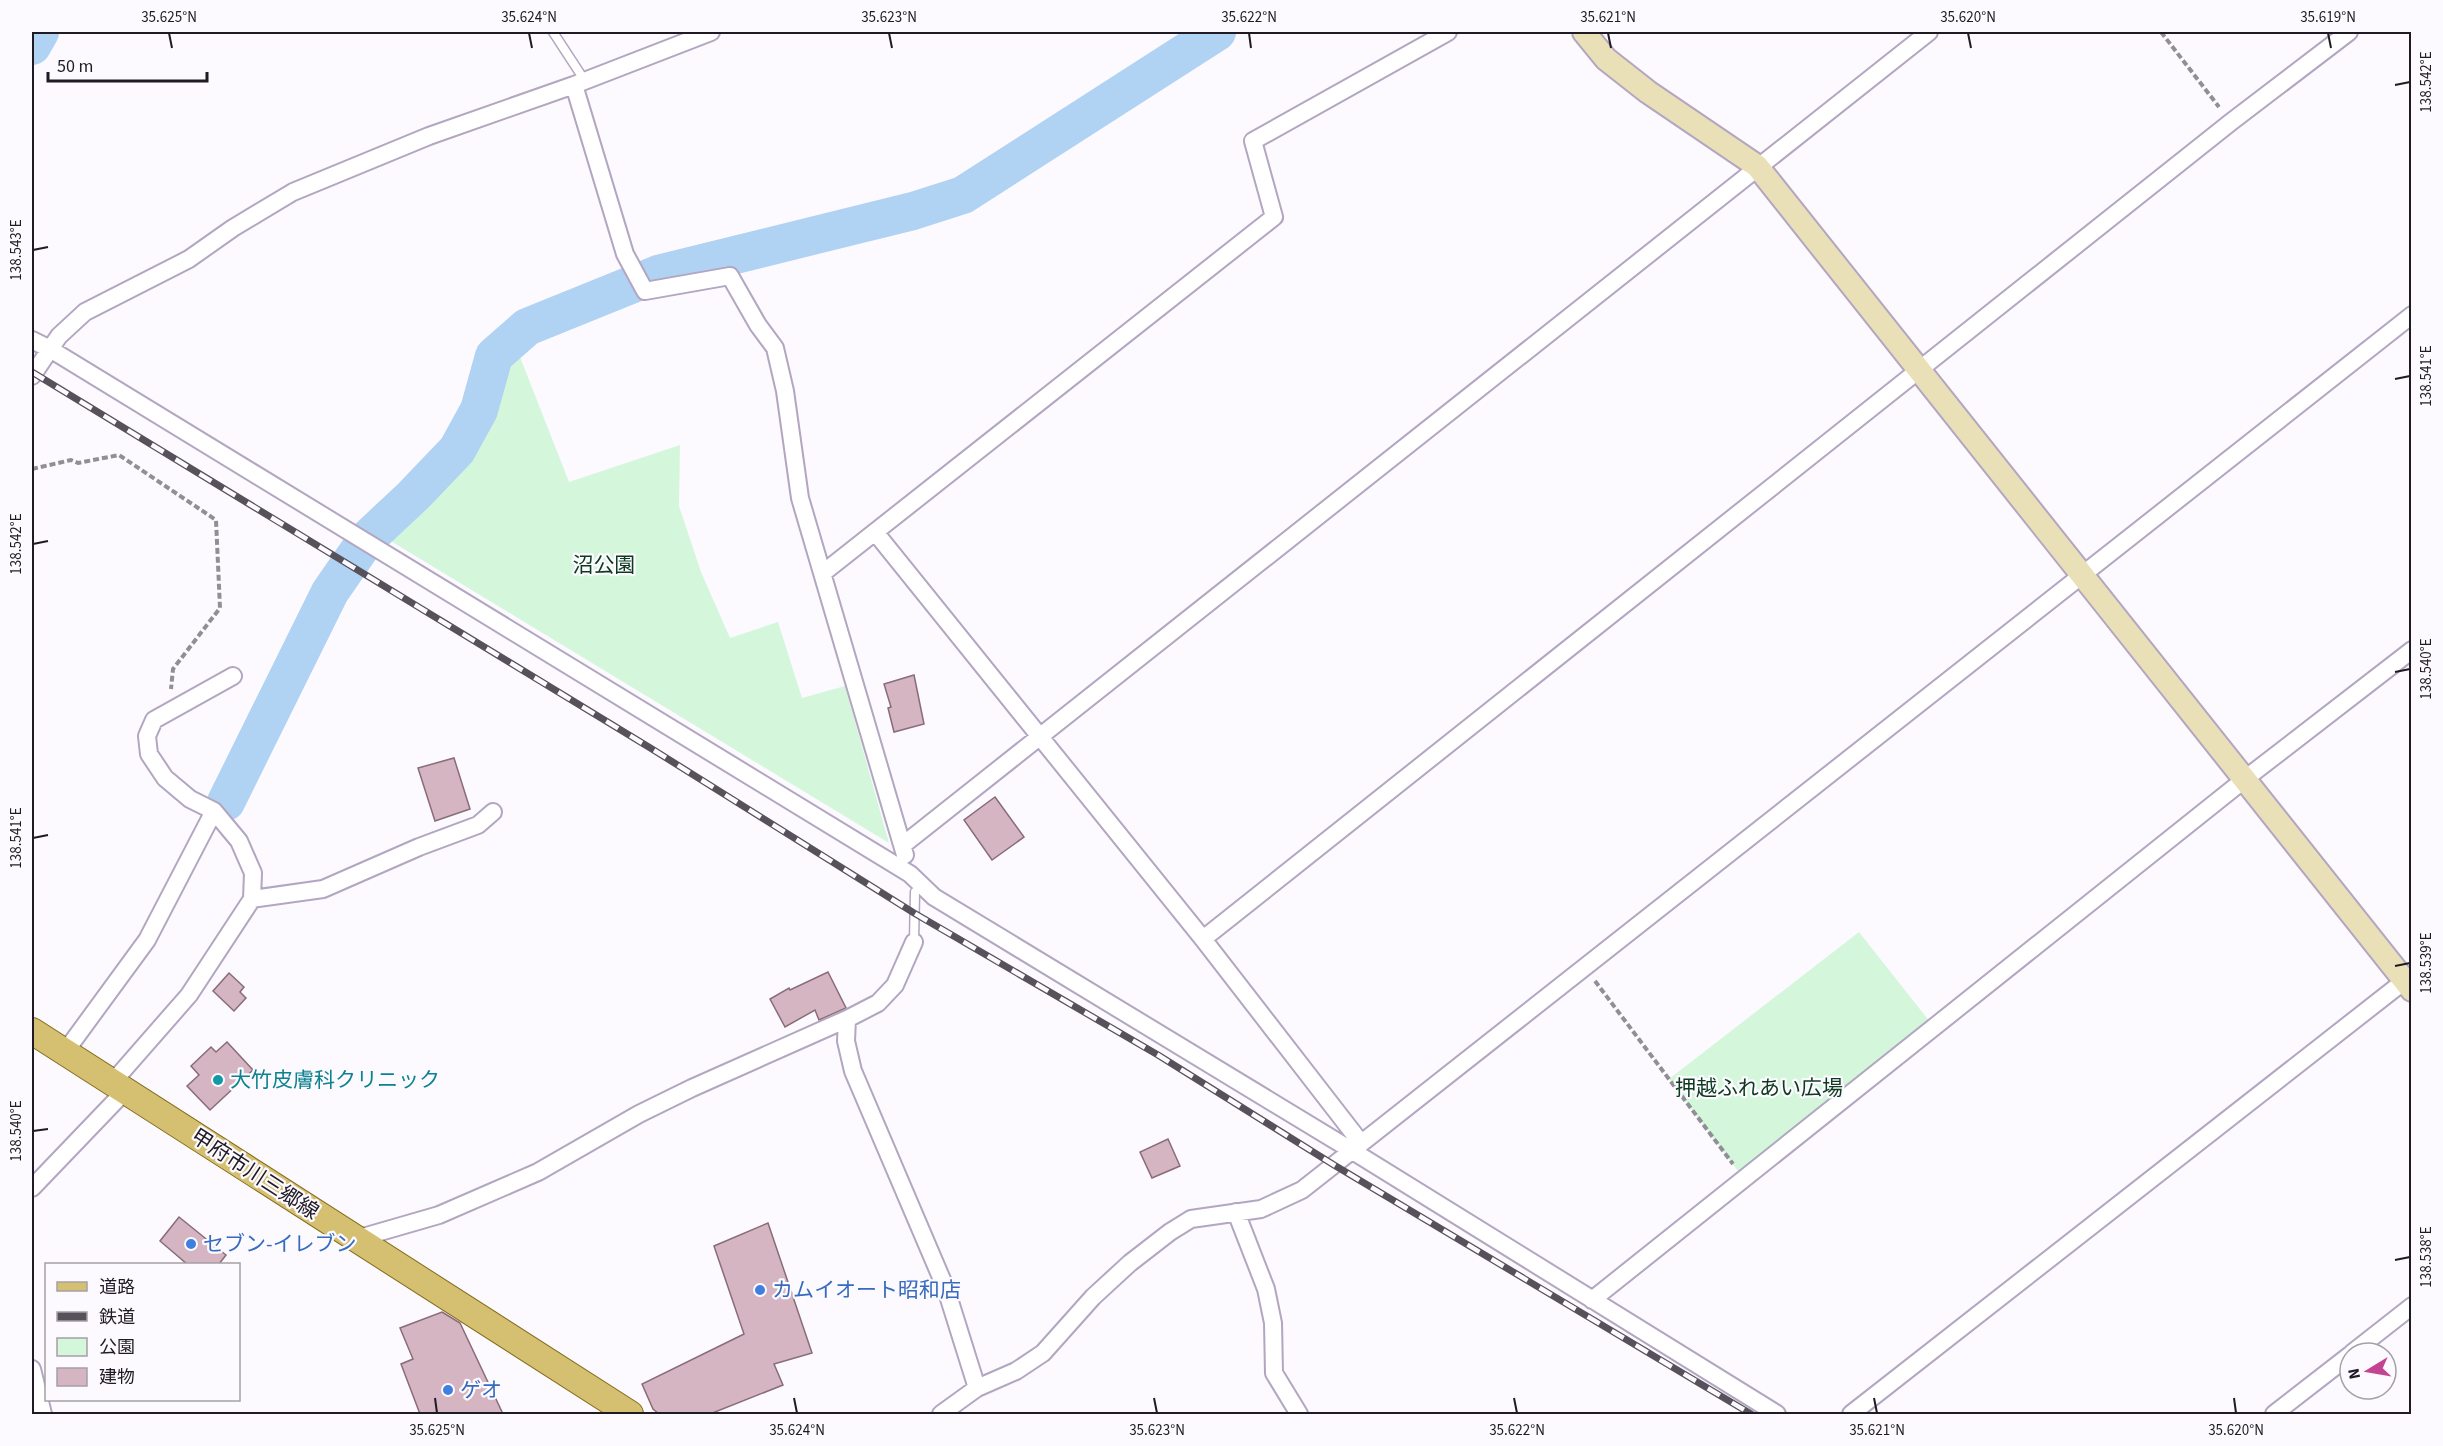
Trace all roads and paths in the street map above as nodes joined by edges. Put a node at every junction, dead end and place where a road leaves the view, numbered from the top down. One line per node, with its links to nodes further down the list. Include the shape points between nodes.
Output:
1 (553, 32): 8 (lane)
2 (711, 32): 8 (street)
3 (1448, 32): 17 (street, via 1253,141 1274,218)
4 (1584, 32): 10 (street, via 1622,72)
5 (1929, 32): 10 (street)
6 (2161, 32): 9 (path)
7 (2349, 32): 9 (street)
8 (580, 83): 13 (street, via 429,136 293,192 189,259 85,312); 18 (street, via 625,254 645,291 730,276 775,348 800,498)
9 (2231, 122): 14 (street)
10 (1757, 166): 14 (street); 23 (street)
11 (2412, 315): 19 (street)
12 (32, 340): 13 (street)
13 (50, 349): 15 (street); 28 (street)
14 (1918, 372): 19 (street); 31 (street)
15 (32, 376)
16 (32, 469): 22 (path, via 119,455 216,520 220,608 173,669)
17 (875, 532): 18 (street); 23 (street)
18 (823, 573): 27 (street)
19 (2081, 575): 24 (street); 33 (street)
20 (2412, 650): 24 (street)
21 (232, 676): 22 (street)
22 (168, 711): 25 (street, via 154,720 147,736 149,754 165,778 190,799)
23 (1041, 736): 27 (street); 31 (street)
24 (2245, 779): 34 (street); 40 (street)
25 (213, 811): 30 (street, via 239,841 253,873); 37 (street, via 147,940)
26 (493, 812): 30 (street, via 478,825 323,890)
27 (903, 845): 28 (street)
28 (910, 874): 29 (street); 39 (street, via 934,897)
29 (915, 892): 32 (lane)
30 (252, 899): 38 (street, via 189,995)
31 (1203, 939): 39 (street)
32 (914, 942): 35 (street, via 895,985 878,1003)
33 (1584, 967): 39 (street); 40 (path)
34 (2409, 982): 55 (street)
35 (847, 1019): 43 (street, via 639,1114 538,1172 439,1215); 49 (street, via 846,1041 854,1071 945,1289)
36 (32, 1031): 37 (main road, 甲府市川三郷線)
37 (65, 1052): 38 (main road, 甲府市川三郷線)
38 (118, 1087): 41 (street); 43 (main road, 甲府市川三郷線)
39 (1356, 1147): 42 (street, via 1302,1190 1261,1209); 44 (street)
40 (1744, 1179): 44 (street)
41 (32, 1188)
42 (1236, 1212): 49 (street, via 1191,1219 1170,1232 1093,1297 1043,1353 1016,1371); 53 (street, via 1266,1289 1273,1323 1274,1373)
43 (356, 1239): 51 (main road, 甲府市川三郷線)
44 (1592, 1300): 54 (street)
45 (2412, 1306): 46 (street)
46 (2368, 1341)
47 (2338, 1364): 56 (street)
48 (32, 1370): 50 (street)
49 (977, 1388): 52 (street)
50 (43, 1414)
51 (630, 1414)
52 (941, 1414)
53 (1299, 1414)
54 (1777, 1414)
55 (1851, 1414)
56 (2274, 1414)

